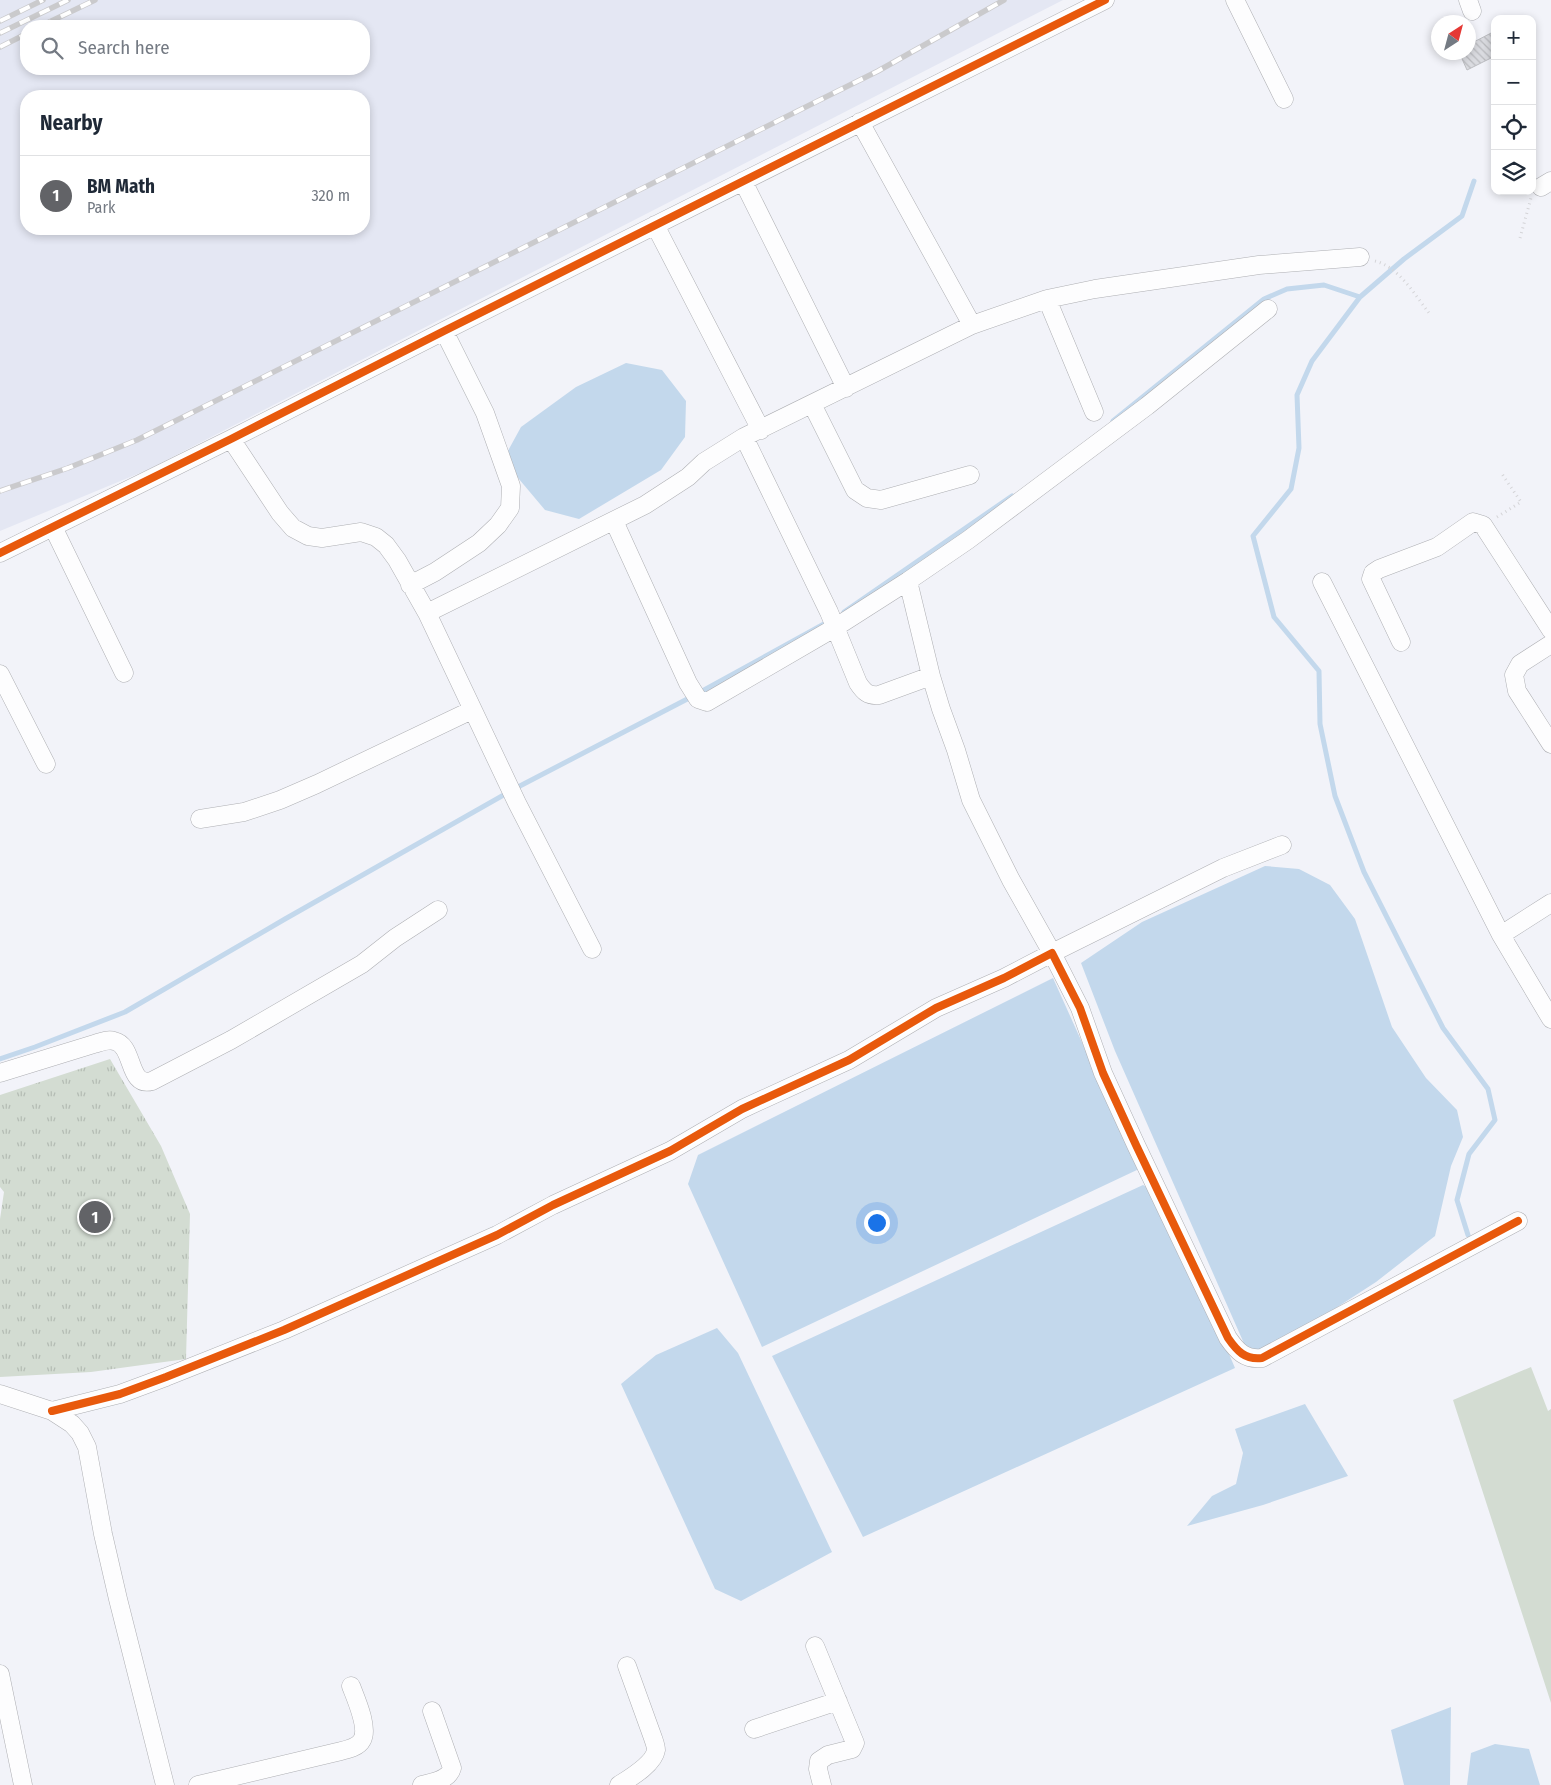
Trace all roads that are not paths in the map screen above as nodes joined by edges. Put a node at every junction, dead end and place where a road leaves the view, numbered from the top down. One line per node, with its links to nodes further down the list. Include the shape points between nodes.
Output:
1 (1105, 0): 4 (street)
2 (1236, 0): 3 (street)
3 (1284, 99)
4 (860, 122): 5 (street); 10 (street)
5 (743, 181): 6 (street); 12 (street)
6 (655, 225): 11 (street); 15 (street)
7 (1360, 258): 8 (street, via 1259,265)
8 (1047, 299): 10 (street); 14 (street)
9 (1268, 309): 22 (street, via 1139,412)
10 (972, 325): 12 (street)
11 (444, 331): 17 (street); 24 (street, via 485,413 511,486 510,508 479,543)
12 (846, 388): 13 (street)
13 (812, 404): 15 (street); 18 (street, via 855,490 867,498 881,500)
14 (1094, 412)
15 (761, 430): 16 (street)
16 (744, 437): 19 (street, via 704,462 668,491); 26 (street)
17 (231, 439): 20 (street); 24 (street, via 292,528 308,536 322,538 361,532 376,536 397,560)
18 (970, 476)
19 (614, 521): 25 (street); 26 (street, via 695,695 704,702 712,700)
20 (53, 527): 21 (street); 30 (street)
21 (0, 553)
22 (908, 581): 26 (street); 32 (street)
23 (1322, 582): 40 (street)
24 (410, 585): 25 (street)
25 (427, 613): 33 (street)
26 (833, 621): 32 (street, via 858,683 870,696)
27 (1551, 630): 28 (street, via 1483,525 1473,522 1437,547 1373,573 1371,579)
28 (1401, 642)
29 (1551, 644): 34 (street, via 1520,664 1514,675 1517,690)
30 (124, 672)
31 (0, 674): 35 (street)
32 (931, 676): 42 (street, via 971,800)
33 (472, 710): 36 (street, via 280,800 244,812); 41 (street)
34 (1551, 744)
35 (46, 764)
36 (200, 819)
37 (1282, 845): 42 (street, via 1223,868)
38 (1551, 904): 40 (street)
39 (438, 910): 44 (street, via 362,964 231,1040 152,1081 140,1080 126,1049 108,1040)
40 (1501, 935): 43 (street)
41 (592, 949)
42 (1052, 953): 45 (street, via 1080,1008 1104,1073 1140,1153 1228,1338 1242,1355 1262,1358); 47 (street, via 936,1008 849,1060 742,1109 670,1151 553,1205 497,1235 284,1330 166,1378 120,1394)
43 (1551, 1019)
44 (0, 1073)
45 (1518, 1221)
46 (0, 1394): 47 (street)
47 (52, 1411): 58 (street, via 72,1424 87,1447 112,1571)
48 (815, 1646): 52 (street)
49 (626, 1666): 61 (street, via 656,1749 638,1773)
50 (0, 1674): 55 (street)
51 (351, 1686): 59 (street, via 362,1716 364,1734 356,1746)
52 (838, 1702): 54 (street); 62 (street, via 855,1743 847,1752 828,1755 819,1761)
53 (432, 1711): 56 (street)
54 (754, 1729)
55 (6, 1737): 57 (street)
56 (455, 1779): 60 (street, via 446,1777)
57 (23, 1785)
58 (165, 1785)
59 (198, 1785)
60 (422, 1785)
61 (619, 1785)
62 (822, 1785)

